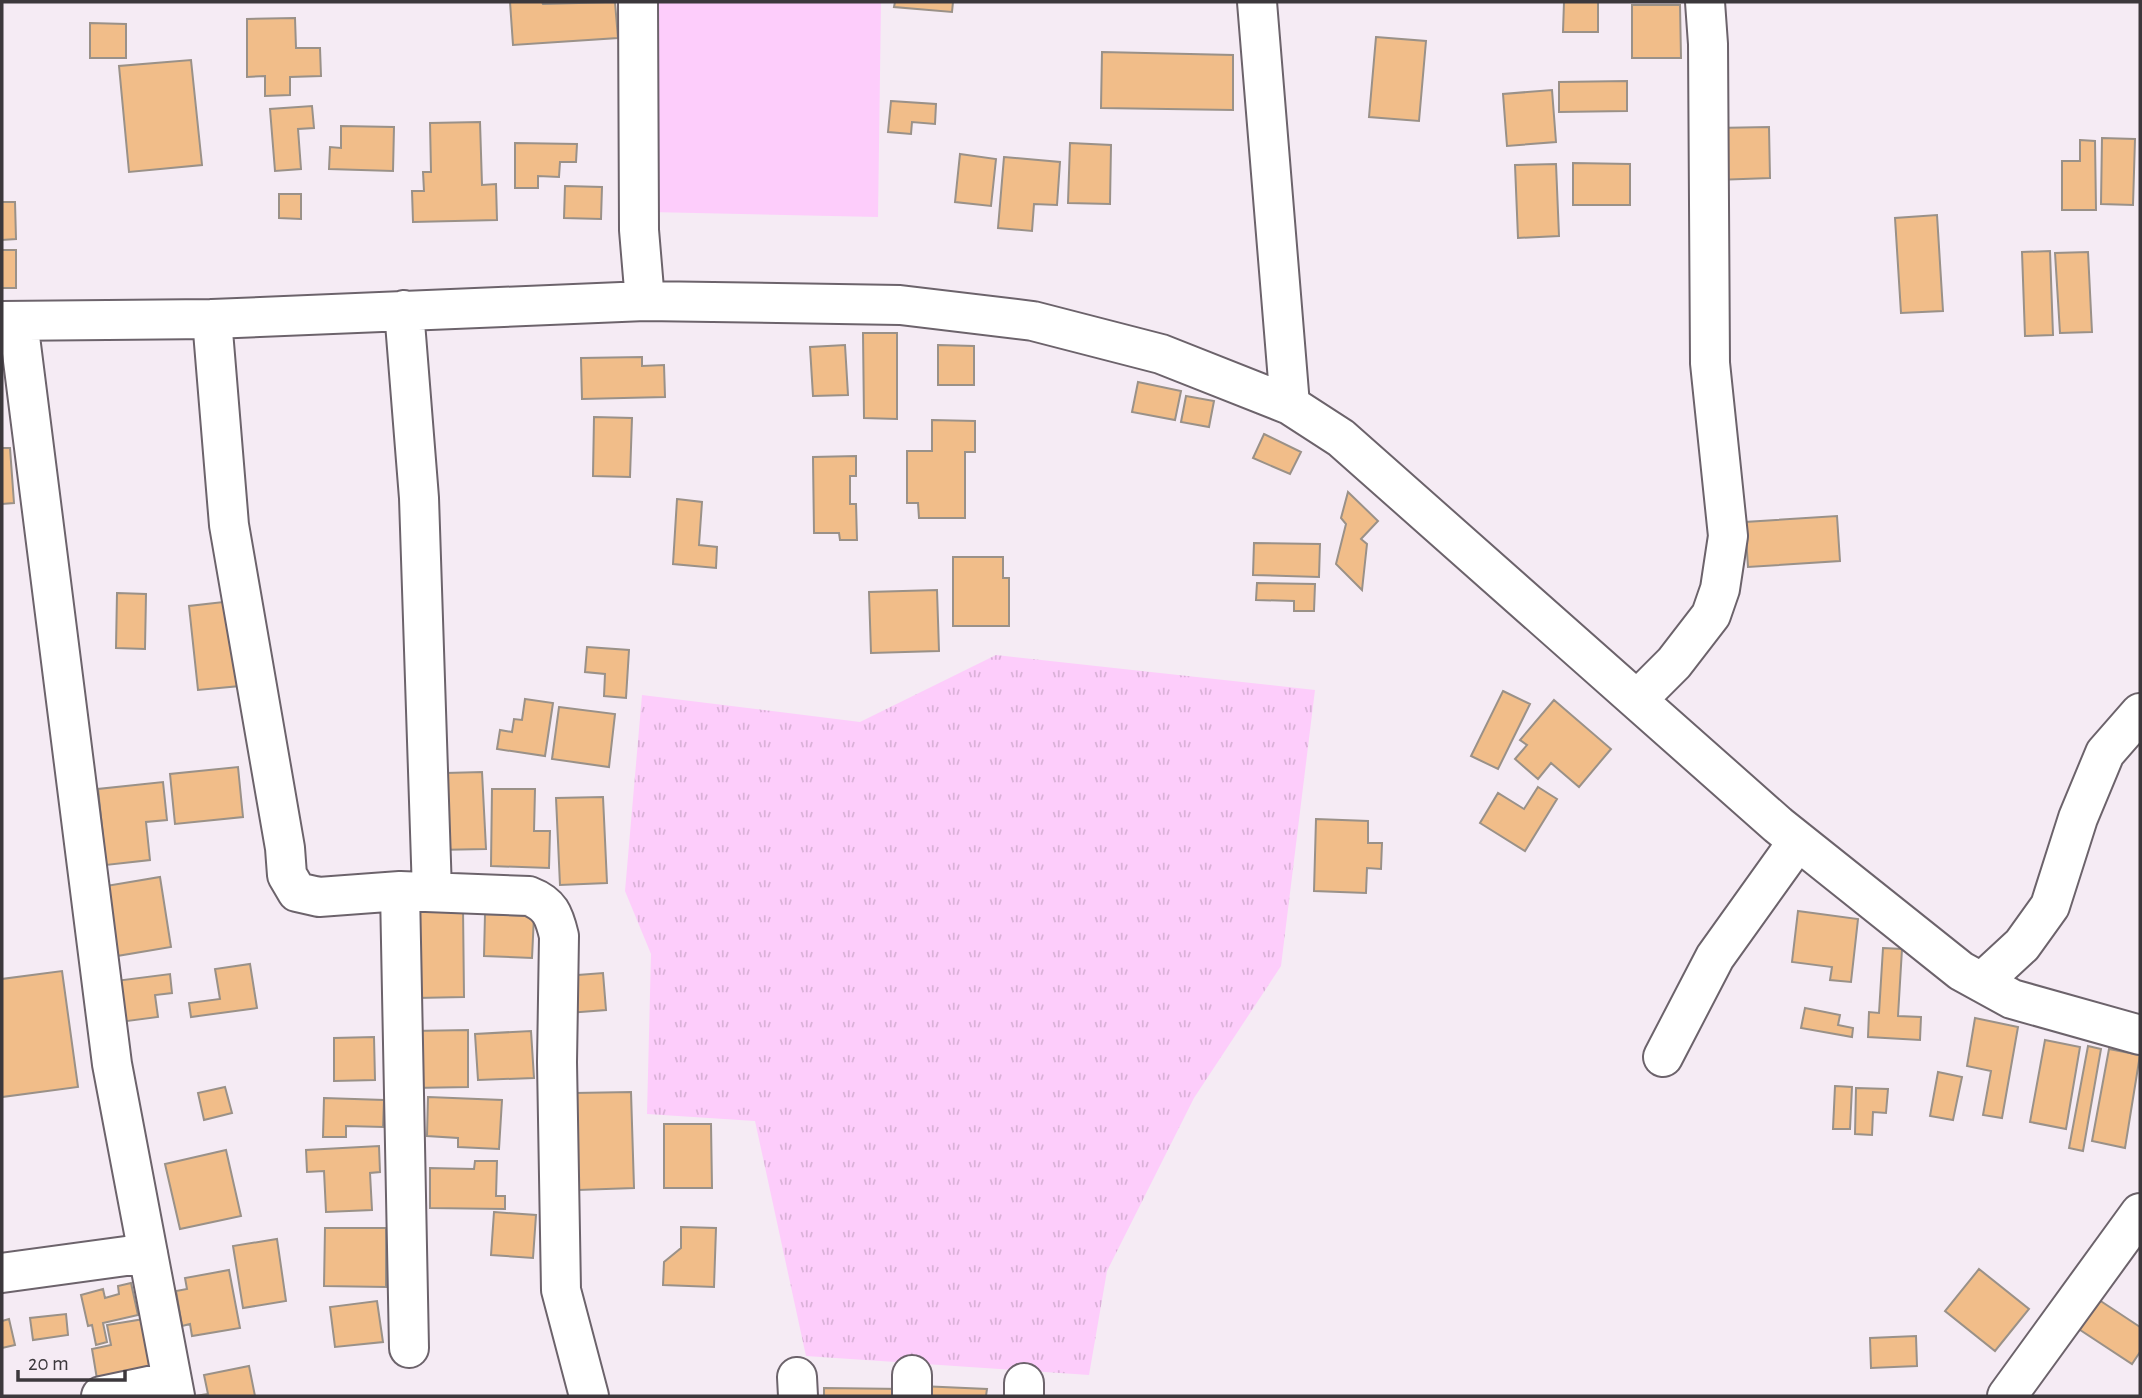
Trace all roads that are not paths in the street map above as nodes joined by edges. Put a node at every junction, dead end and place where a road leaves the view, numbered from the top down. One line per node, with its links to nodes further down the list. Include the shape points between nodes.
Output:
1 (638, 2): 4 (street, via 639,230)
2 (1256, 2): 8 (street)
3 (1704, 2): 9 (street, via 1710,363 1728,536 1711,615 1674,663)
4 (645, 301): 5 (street); 8 (street, via 900,305 1033,321 1161,354)
5 (404, 310): 6 (street); 12 (street, via 419,498)
6 (212, 319): 7 (street); 12 (street, via 229,525 287,875 297,892 318,897)
7 (10, 321): 17 (street, via 112,1064)
8 (1290, 405): 9 (street, via 1341,438)
9 (1637, 700): 11 (street)
10 (2140, 713): 13 (street, via 2105,753 2050,906 2021,945)
11 (1798, 841): 13 (street, via 1961,971); 15 (street, via 1715,957)
12 (416, 892): 19 (street); 22 (street, via 530,896 544,902 555,922 559,936 561,1290)
13 (1982, 982): 14 (street, via 2012,999)
14 (2140, 1035)
15 (1663, 1057)
16 (2140, 1213): 23 (street)
17 (148, 1253): 18 (street); 20 (street)
18 (2, 1273)
19 (409, 1348)
20 (173, 1389): 21 (street)
21 (101, 1396)
22 (589, 1396)
23 (2007, 1396)

